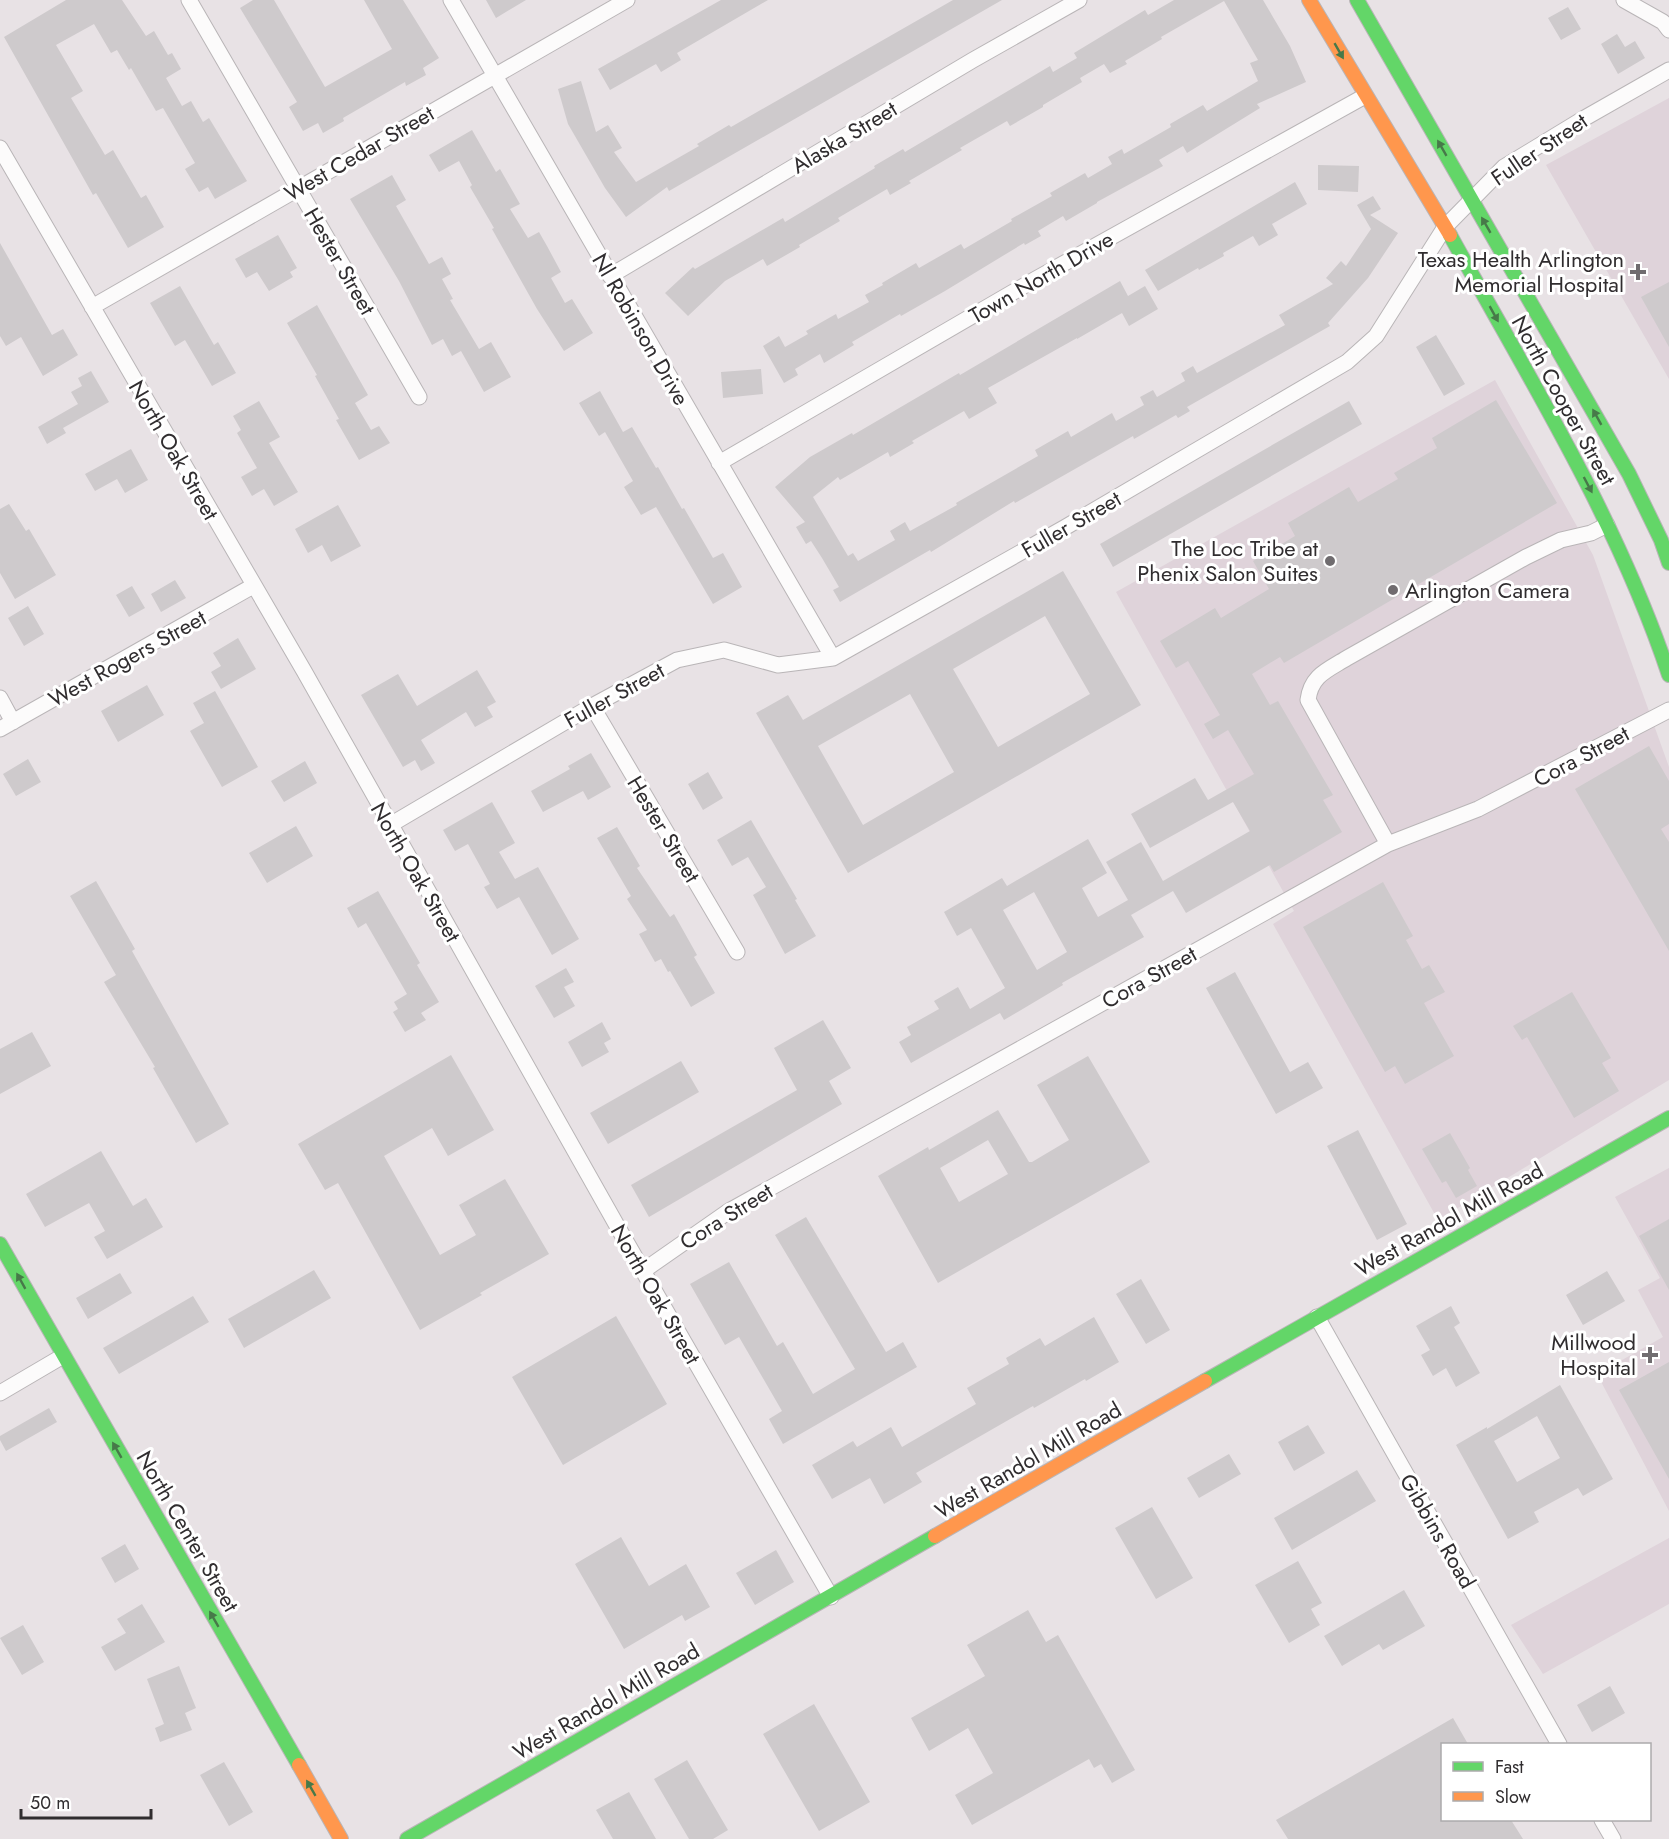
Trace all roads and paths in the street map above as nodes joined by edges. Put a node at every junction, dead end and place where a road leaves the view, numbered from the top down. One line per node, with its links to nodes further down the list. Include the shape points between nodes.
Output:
1 (189, 0): 13 (street, Hester Street)
2 (451, 0): 10 (street, Nl Robinson Drive)
3 (627, 0): 10 (street, West Cedar Street)
4 (1079, 0): 16 (street, Alaska Street)
5 (1309, 0): 11 (main road, North Cooper Street, one-way to 11)
6 (1357, 0): 14 (main road, North Cooper Street, one-way to 6)
7 (1624, 0): 8 (street, via 1663,22)
8 (1669, 30)
9 (1669, 70): 14 (street, Fuller Street, via 1504,167)
10 (494, 76): 13 (street, West Cedar Street); 16 (street, Nl Robinson Drive)
11 (1365, 96): 15 (main road, North Cooper Street); 19 (street, Town North Drive, via 1034,280)
12 (0, 147): 17 (street, North Oak Street)
13 (297, 188): 17 (street, West Cedar Street); 18 (street, Hester Street)
14 (1471, 199): 15 (street, Fuller Street); 21 (main road, North Cooper Street, one-way to 14, via 1629,474)
15 (1445, 227): 20 (main road, North Cooper Street, one-way to 20); 23 (street, Fuller Street, via 1376,336 1347,362)
16 (610, 276): 19 (street, Nl Robinson Drive)
17 (92, 307): 22 (street, North Oak Street)
18 (418, 397)
19 (719, 463): 23 (street, Nl Robinson Drive)
20 (1607, 525): 24 (main road, North Cooper Street, via 1655,633); 30 (street, via 1526,557 1347,658 1319,676 1310,688 1308,700)
21 (1669, 563)
22 (253, 586): 28 (street, West Rogers Street); 29 (street, North Oak Street)
23 (833, 658): 26 (street, Fuller Street, via 778,665 724,650 677,660)
24 (1669, 675)
25 (0, 698): 28 (street)
26 (592, 706): 29 (street, Fuller Street); 31 (street, Hester Street)
27 (1669, 710): 30 (street, Cora Street, via 1478,809)
28 (7, 725)
29 (390, 825): 34 (street, North Oak Street)
30 (1388, 844): 34 (street, Cora Street, via 729,1211)
31 (737, 951)
32 (1669, 1118): 35 (main road, West Randol Mill Road)
33 (0, 1244): 36 (main road, North Center Street, one-way to 33)
34 (643, 1271): 38 (street, North Oak Street)
35 (1317, 1317): 38 (main road, West Randol Mill Road); 39 (street, Gibbins Road)
36 (63, 1356): 37 (street); 41 (main road, North Center Street, one-way to 36)
37 (0, 1393)
38 (831, 1597): 42 (main road, West Randol Mill Road)
39 (1558, 1743)
40 (1603, 1821): 43 (street)
41 (340, 1839)
42 (407, 1839)
43 (1613, 1839)

